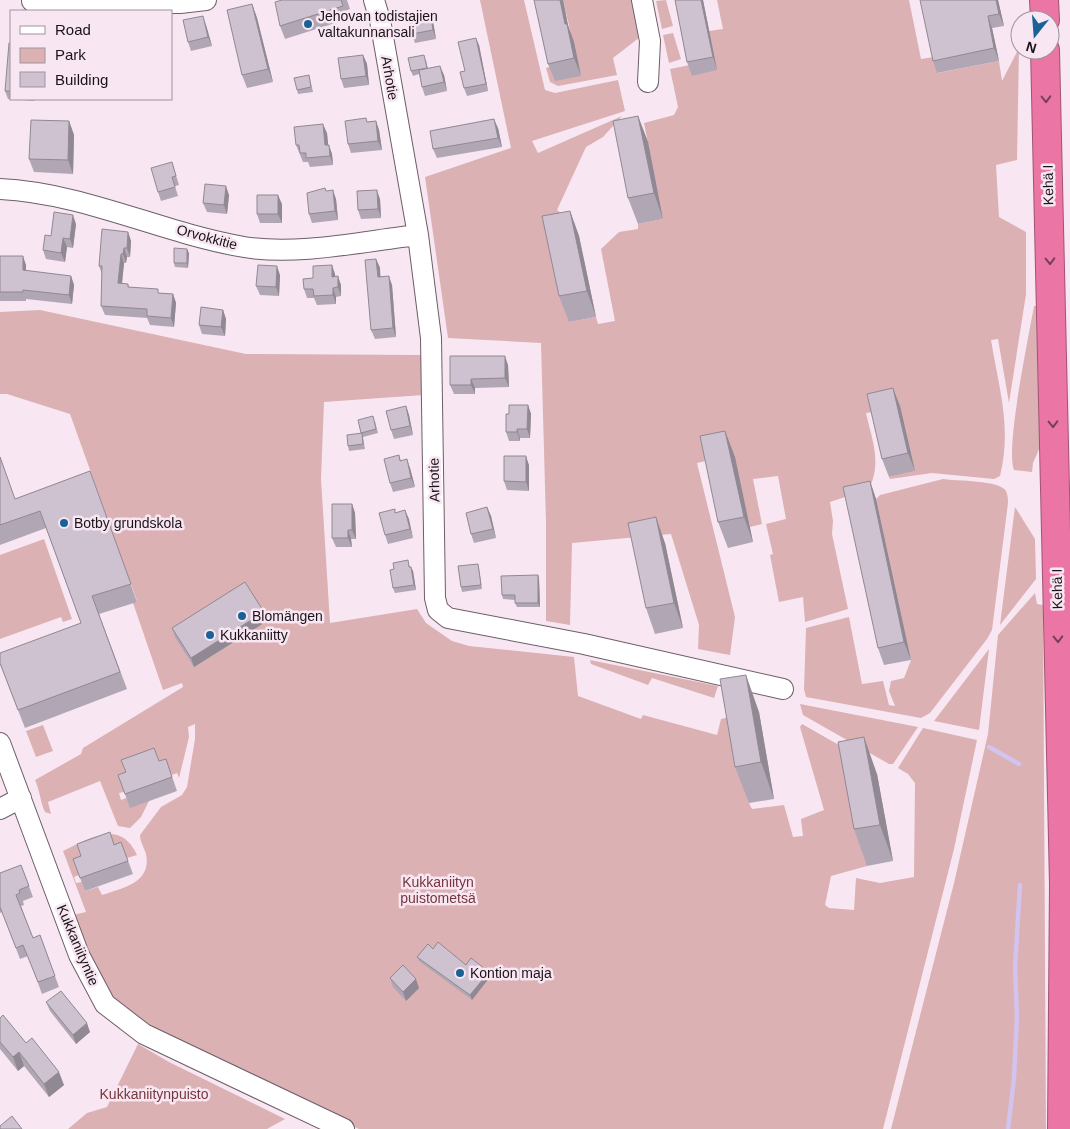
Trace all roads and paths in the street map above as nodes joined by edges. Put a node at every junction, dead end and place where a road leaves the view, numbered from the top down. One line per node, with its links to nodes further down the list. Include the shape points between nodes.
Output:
1 (206, 0): 4 (street, via 52,4)
2 (374, 0): 8 (street, Arhotie)
3 (642, 0): 6 (street, via 650,41)
4 (32, 1)
5 (1045, 60): 14 (highway, Kehä I, one-way to 14, via 1064,884)
6 (648, 82)
7 (0, 188): 8 (street, Orvokkitie, via 101,207 246,247 310,247)
8 (418, 235): 9 (street, Arhotie, via 433,373 435,598 438,610 448,618 472,624 584,644)
9 (783, 689)
10 (0, 743): 11 (street, Kukkaniityntie)
11 (22, 798): 12 (street); 13 (street, Kukkaniityntie, via 79,955 105,1004 144,1034)
12 (0, 809)
13 (344, 1129)
14 (1062, 1129)

